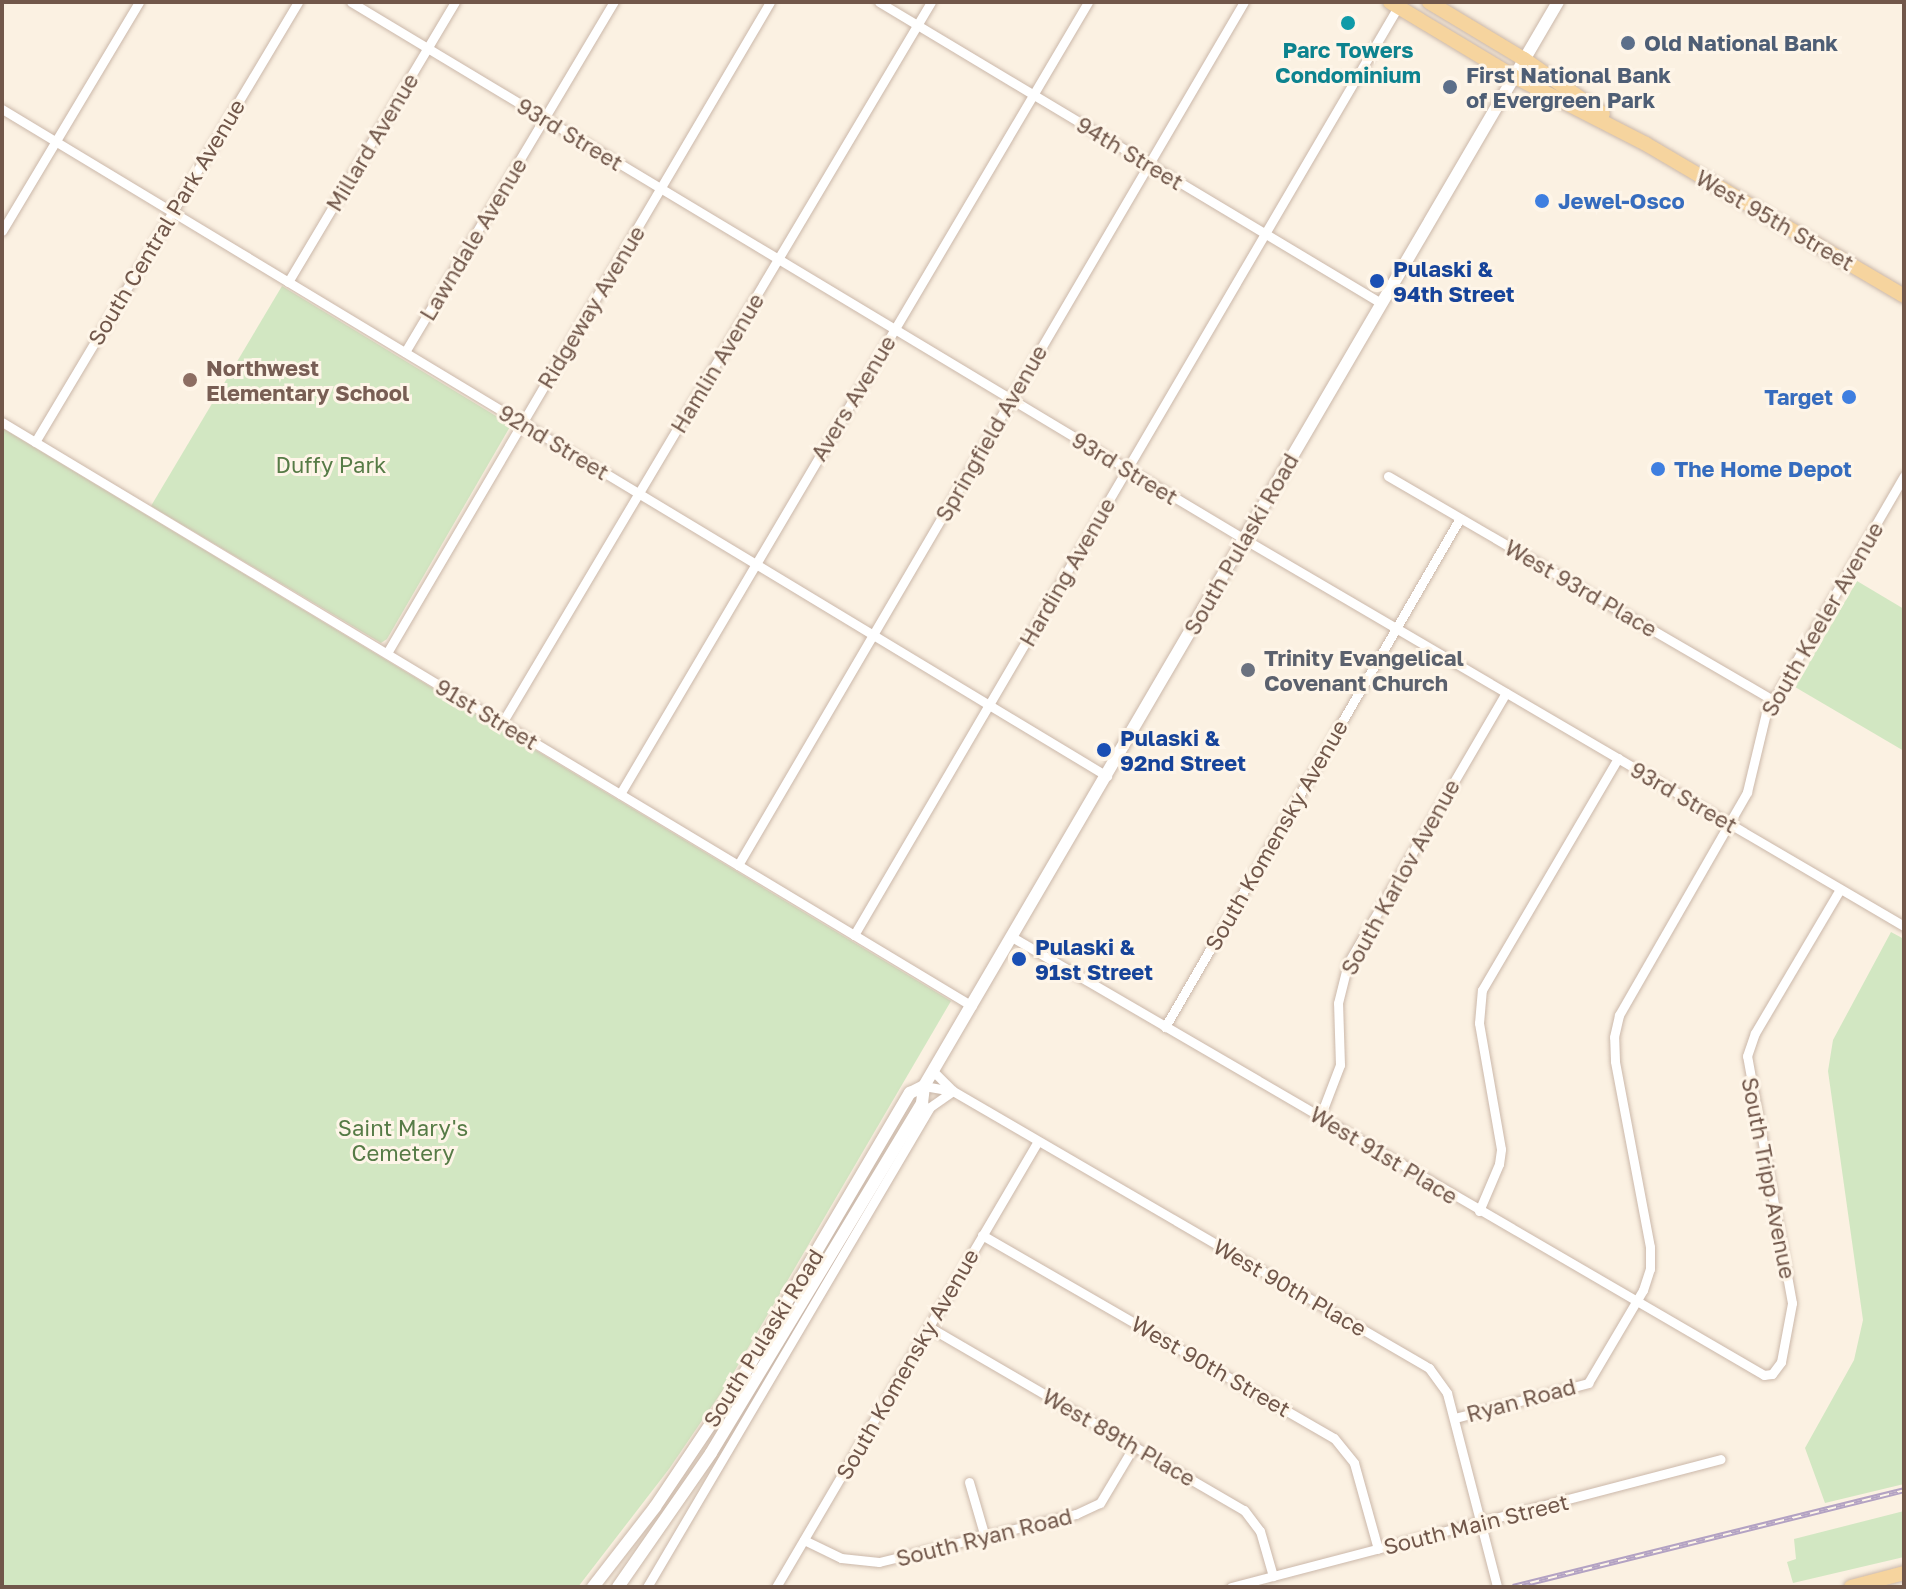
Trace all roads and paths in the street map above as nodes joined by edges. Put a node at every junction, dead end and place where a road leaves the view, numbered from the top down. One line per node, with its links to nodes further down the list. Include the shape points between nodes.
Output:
1 (139, 2): 21 (street)
2 (298, 2): 25 (street, South Central Park Avenue)
3 (351, 2): 15 (street, 93rd Street)
4 (455, 2): 15 (street, Millard Avenue)
5 (614, 2): 20 (street, Lawndale Avenue)
6 (770, 2): 24 (street, Ridgeway Avenue)
7 (879, 2): 14 (street, 94th Street)
8 (931, 2): 14 (street, Hamlin Avenue)
9 (1088, 2): 18 (street, Avers Avenue)
10 (1244, 2): 23 (street, Springfield Avenue)
11 (1429, 2): 16 (main road, West 95th Street)
12 (1558, 2): 16 (main road, South Pulaski Road)
13 (1396, 4): 17 (main road, West 95th Street); 27 (street, Harding Avenue)
14 (917, 25): 18 (street, 94th Street); 28 (street, Hamlin Avenue)
15 (428, 48): 20 (street, 93rd Street); 29 (street, Millard Avenue)
16 (1524, 59): 17 (main road, South Pulaski Road); 22 (main road, West 95th Street)
17 (1513, 76): 22 (main road, West 95th Street); 31 (main road, South Pulaski Road)
18 (1033, 94): 23 (street, 94th Street); 32 (street, Avers Avenue)
19 (2, 109): 21 (street, 92nd Street)
20 (545, 118): 24 (street, 93rd Street); 33 (street, Lawndale Avenue)
21 (56, 141): 25 (street, 92nd Street); 26 (street)
22 (1646, 144): 30 (main road, West 95th Street)
23 (1149, 164): 27 (street, 94th Street); 34 (street, Springfield Avenue)
24 (660, 188): 28 (street, 93rd Street); 36 (street, Ridgeway Avenue)
25 (172, 212): 29 (street, 92nd Street); 37 (street, South Central Park Avenue)
26 (2, 231)
27 (1265, 234): 31 (street, 94th Street); 38 (street, Harding Avenue)
28 (778, 259): 32 (street, 93rd Street); 41 (street, Hamlin Avenue)
29 (288, 282): 33 (street, 92nd Street)
30 (1904, 296)
31 (1381, 303): 43 (main road, South Pulaski Road)
32 (894, 329): 34 (street, 93rd Street); 44 (street, Avers Avenue)
33 (405, 352): 36 (street, 92nd Street)
34 (1011, 399): 38 (street, 93rd Street); 46 (street, Springfield Avenue)
35 (2, 422): 37 (street, 91st Street)
36 (522, 423): 41 (street, 92nd Street); 47 (street, Ridgeway Avenue)
37 (35, 442): 47 (street, 91st Street)
38 (1127, 469): 43 (street, 93rd Street); 50 (street, Harding Avenue)
39 (1388, 476): 42 (street, West 93rd Place)
40 (1904, 476): 49 (street, South Keeler Avenue)
41 (639, 493): 44 (street, 92nd Street); 51 (street, Hamlin Avenue)
42 (1460, 518): 45 (street, South Komensky Avenue); 49 (street, West 93rd Place)
43 (1244, 539): 45 (street, 93rd Street); 53 (main road, South Pulaski Road)
44 (755, 564): 46 (street, 92nd Street); 54 (street, Avers Avenue)
45 (1396, 628): 48 (street, 93rd Street); 62 (street, South Komensky Avenue)
46 (873, 635): 50 (street, 92nd Street); 56 (street, Springfield Avenue)
47 (387, 653): 51 (street, 91st Street)
48 (1506, 693): 52 (street, 93rd Street); 66 (street, South Karlov Avenue, via 1348,963 1338,1003 1340,1065)
49 (1773, 700): 55 (street, South Keeler Avenue, via 1762,723 1753,776)
50 (989, 705): 53 (street, 92nd Street); 59 (street, Harding Avenue)
51 (502, 723): 54 (street, 91st Street)
52 (1618, 758): 55 (street, 93rd Street); 68 (street, via 1482,990 1479,1023 1501,1149)
53 (1107, 776): 60 (main road, South Pulaski Road)
54 (620, 794): 56 (street, 91st Street)
55 (1728, 823): 57 (street, 93rd Street); 70 (street, South Keeler Avenue, via 1616,1026 1615,1061 1650,1247 1648,1279)
56 (738, 865): 59 (street, 91st Street)
57 (1840, 889): 58 (street, 93rd Street); 72 (street, South Tripp Avenue, via 1755,1033 1747,1056 1792,1303 1781,1362 1772,1374)
58 (1904, 926)
59 (854, 935): 61 (street, 91st Street)
60 (1012, 937): 61 (main road, South Pulaski Road); 62 (street, West 91st Place)
61 (972, 1006): 63 (main road, South Pulaski Road)
62 (1165, 1027): 66 (street, West 91st Place)
63 (933, 1071): 64 (main road, South Pulaski Road); 65 (street, West 90th Place)
64 (924, 1086): 65 (street, West 90th Place); 85 (main road, South Pulaski Road, via 910,1093 743,1376 655,1507); 86 (main road, South Pulaski Road, via 922,1103 717,1444)
65 (953, 1091): 67 (street, West 90th Place); 87 (street, via 930,1107)
66 (1320, 1117): 68 (street, West 91st Place)
67 (1038, 1141): 69 (street, South Komensky Avenue); 74 (street, West 90th Place, via 1429,1368 1447,1393)
68 (1479, 1211): 70 (street, West 91st Place)
69 (982, 1235): 71 (street, South Komensky Avenue); 81 (street, West 90th Street, via 1334,1438 1354,1463)
70 (1635, 1303): 72 (street, West 91st Place); 73 (street, South Keeler Avenue)
71 (929, 1327): 75 (street, West 89th Place); 80 (street, South Komensky Avenue)
72 (1755, 1373)
73 (1588, 1383): 74 (street, Ryan Road)
74 (1455, 1418): 78 (street, West 90th Place)
75 (1134, 1446): 79 (street, South Ryan Road, via 1095,1507); 83 (street, West 89th Place, via 1250,1515)
76 (1721, 1459): 78 (street, South Main Street)
77 (969, 1482): 79 (street)
78 (1482, 1523): 81 (street, South Main Street); 84 (street, West 90th Place)
79 (985, 1537): 80 (street, South Ryan Road, via 868,1563 841,1558)
80 (804, 1540): 88 (street, South Komensky Avenue)
81 (1378, 1549): 83 (street, South Main Street)
82 (1904, 1573): 90 (main road)
83 (1273, 1576): 89 (street, South Main Street)
84 (1497, 1586)
85 (593, 1587)
86 (618, 1587)
87 (647, 1587)
88 (776, 1587)
89 (1231, 1587)
90 (1851, 1587)

